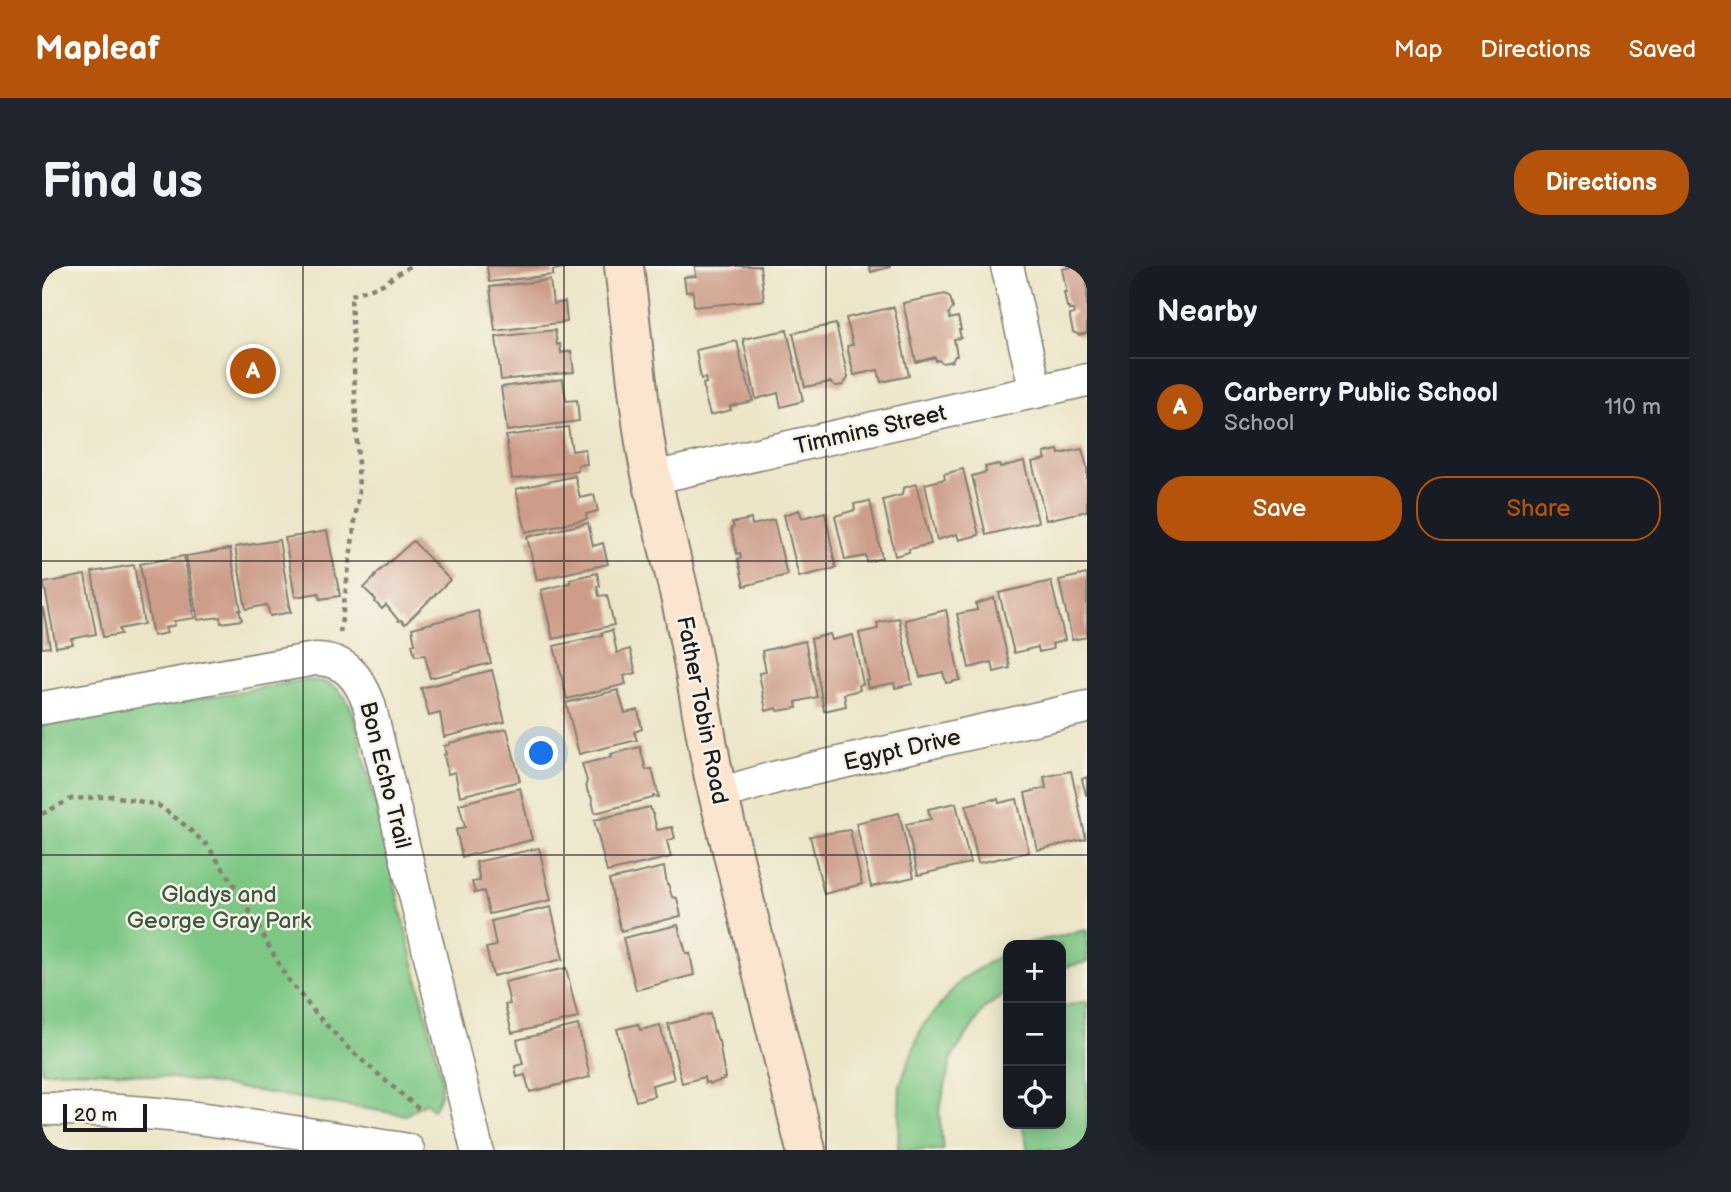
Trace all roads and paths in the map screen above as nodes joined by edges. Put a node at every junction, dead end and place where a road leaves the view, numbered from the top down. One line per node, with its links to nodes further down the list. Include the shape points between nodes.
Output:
1 (410, 266): 7 (path, via 383,284 351,295 359,491)
2 (624, 266): 6 (street, Father Tobin Road)
3 (1007, 266): 5 (street)
4 (1087, 380): 5 (street, Timmins Street)
5 (1036, 392): 6 (street, Timmins Street)
6 (652, 478): 10 (street, Father Tobin Road)
7 (340, 634)
8 (1087, 707): 10 (street, Egypt Drive)
9 (42, 708): 16 (street, Bon Echo Trail, via 315,659 330,659 354,676 369,704)
10 (719, 794): 17 (street, Father Tobin Road)
11 (42, 814): 13 (path, via 71,799 113,796 158,805 181,822 207,845 286,977 316,1014)
12 (42, 1109): 14 (street, via 158,1113)
13 (420, 1110)
14 (239, 1137): 15 (street)
15 (408, 1150)
16 (477, 1150)
17 (806, 1150)

